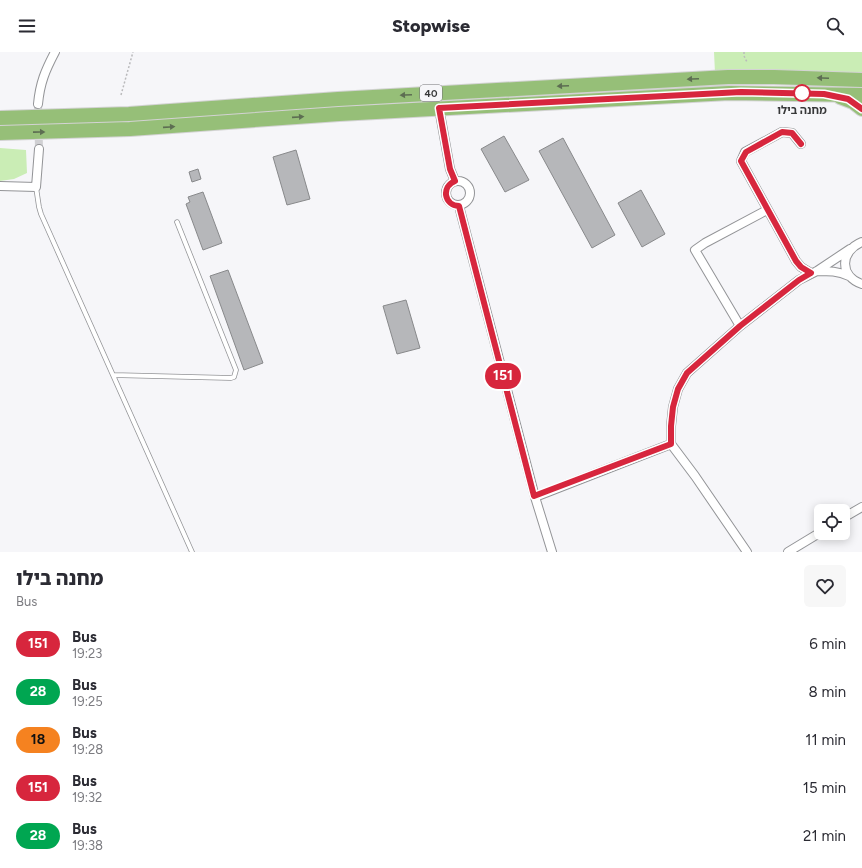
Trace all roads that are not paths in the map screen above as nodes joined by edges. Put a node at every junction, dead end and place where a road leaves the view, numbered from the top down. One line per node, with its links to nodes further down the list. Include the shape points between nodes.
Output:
1 (55, 52): 5 (street, via 39,89)
2 (862, 80): 8 (highway, 40, one-way to 8, via 734,77 338,98 129,114)
3 (824, 94): 4 (highway, 40); 6 (highway, 40, via 741,92); 7 (highway, via 848,99)
4 (862, 94)
5 (38, 104)
6 (439, 108): 9 (highway, 40, one-way to 6, via 130,129); 12 (street, via 450,169)
7 (862, 109)
8 (0, 118)
9 (0, 133)
10 (801, 144): 16 (street, via 792,133 782,132 746,152 741,161)
11 (39, 149): 14 (street)
12 (455, 181): 15 (street, via 446,189 446,197 451,204); 15 (street, via 463,182 470,191 467,202)
13 (0, 186): 14 (street)
14 (36, 186): 24 (lane, via 41,214)
15 (459, 206): 26 (street)
16 (768, 210): 20 (street, via 796,261 801,267); 23 (street, via 695,250)
17 (178, 222): 24 (lane, via 236,370 234,377)
18 (862, 236): 19 (street)
19 (856, 245): 20 (street); 21 (street, via 847,255 845,262)
20 (814, 272): 21 (street, via 831,270); 23 (street, via 799,280)
21 (849, 276): 22 (street)
22 (862, 284)
23 (740, 326): 25 (street, via 687,373 678,389 673,407)
24 (113, 375): 30 (lane)
25 (671, 444): 26 (street); 32 (street)
26 (534, 496): 31 (street)
27 (862, 507): 28 (street)
28 (850, 514)
29 (814, 536): 33 (street)
30 (192, 552)
31 (552, 552)
32 (746, 552)
33 (788, 552)

